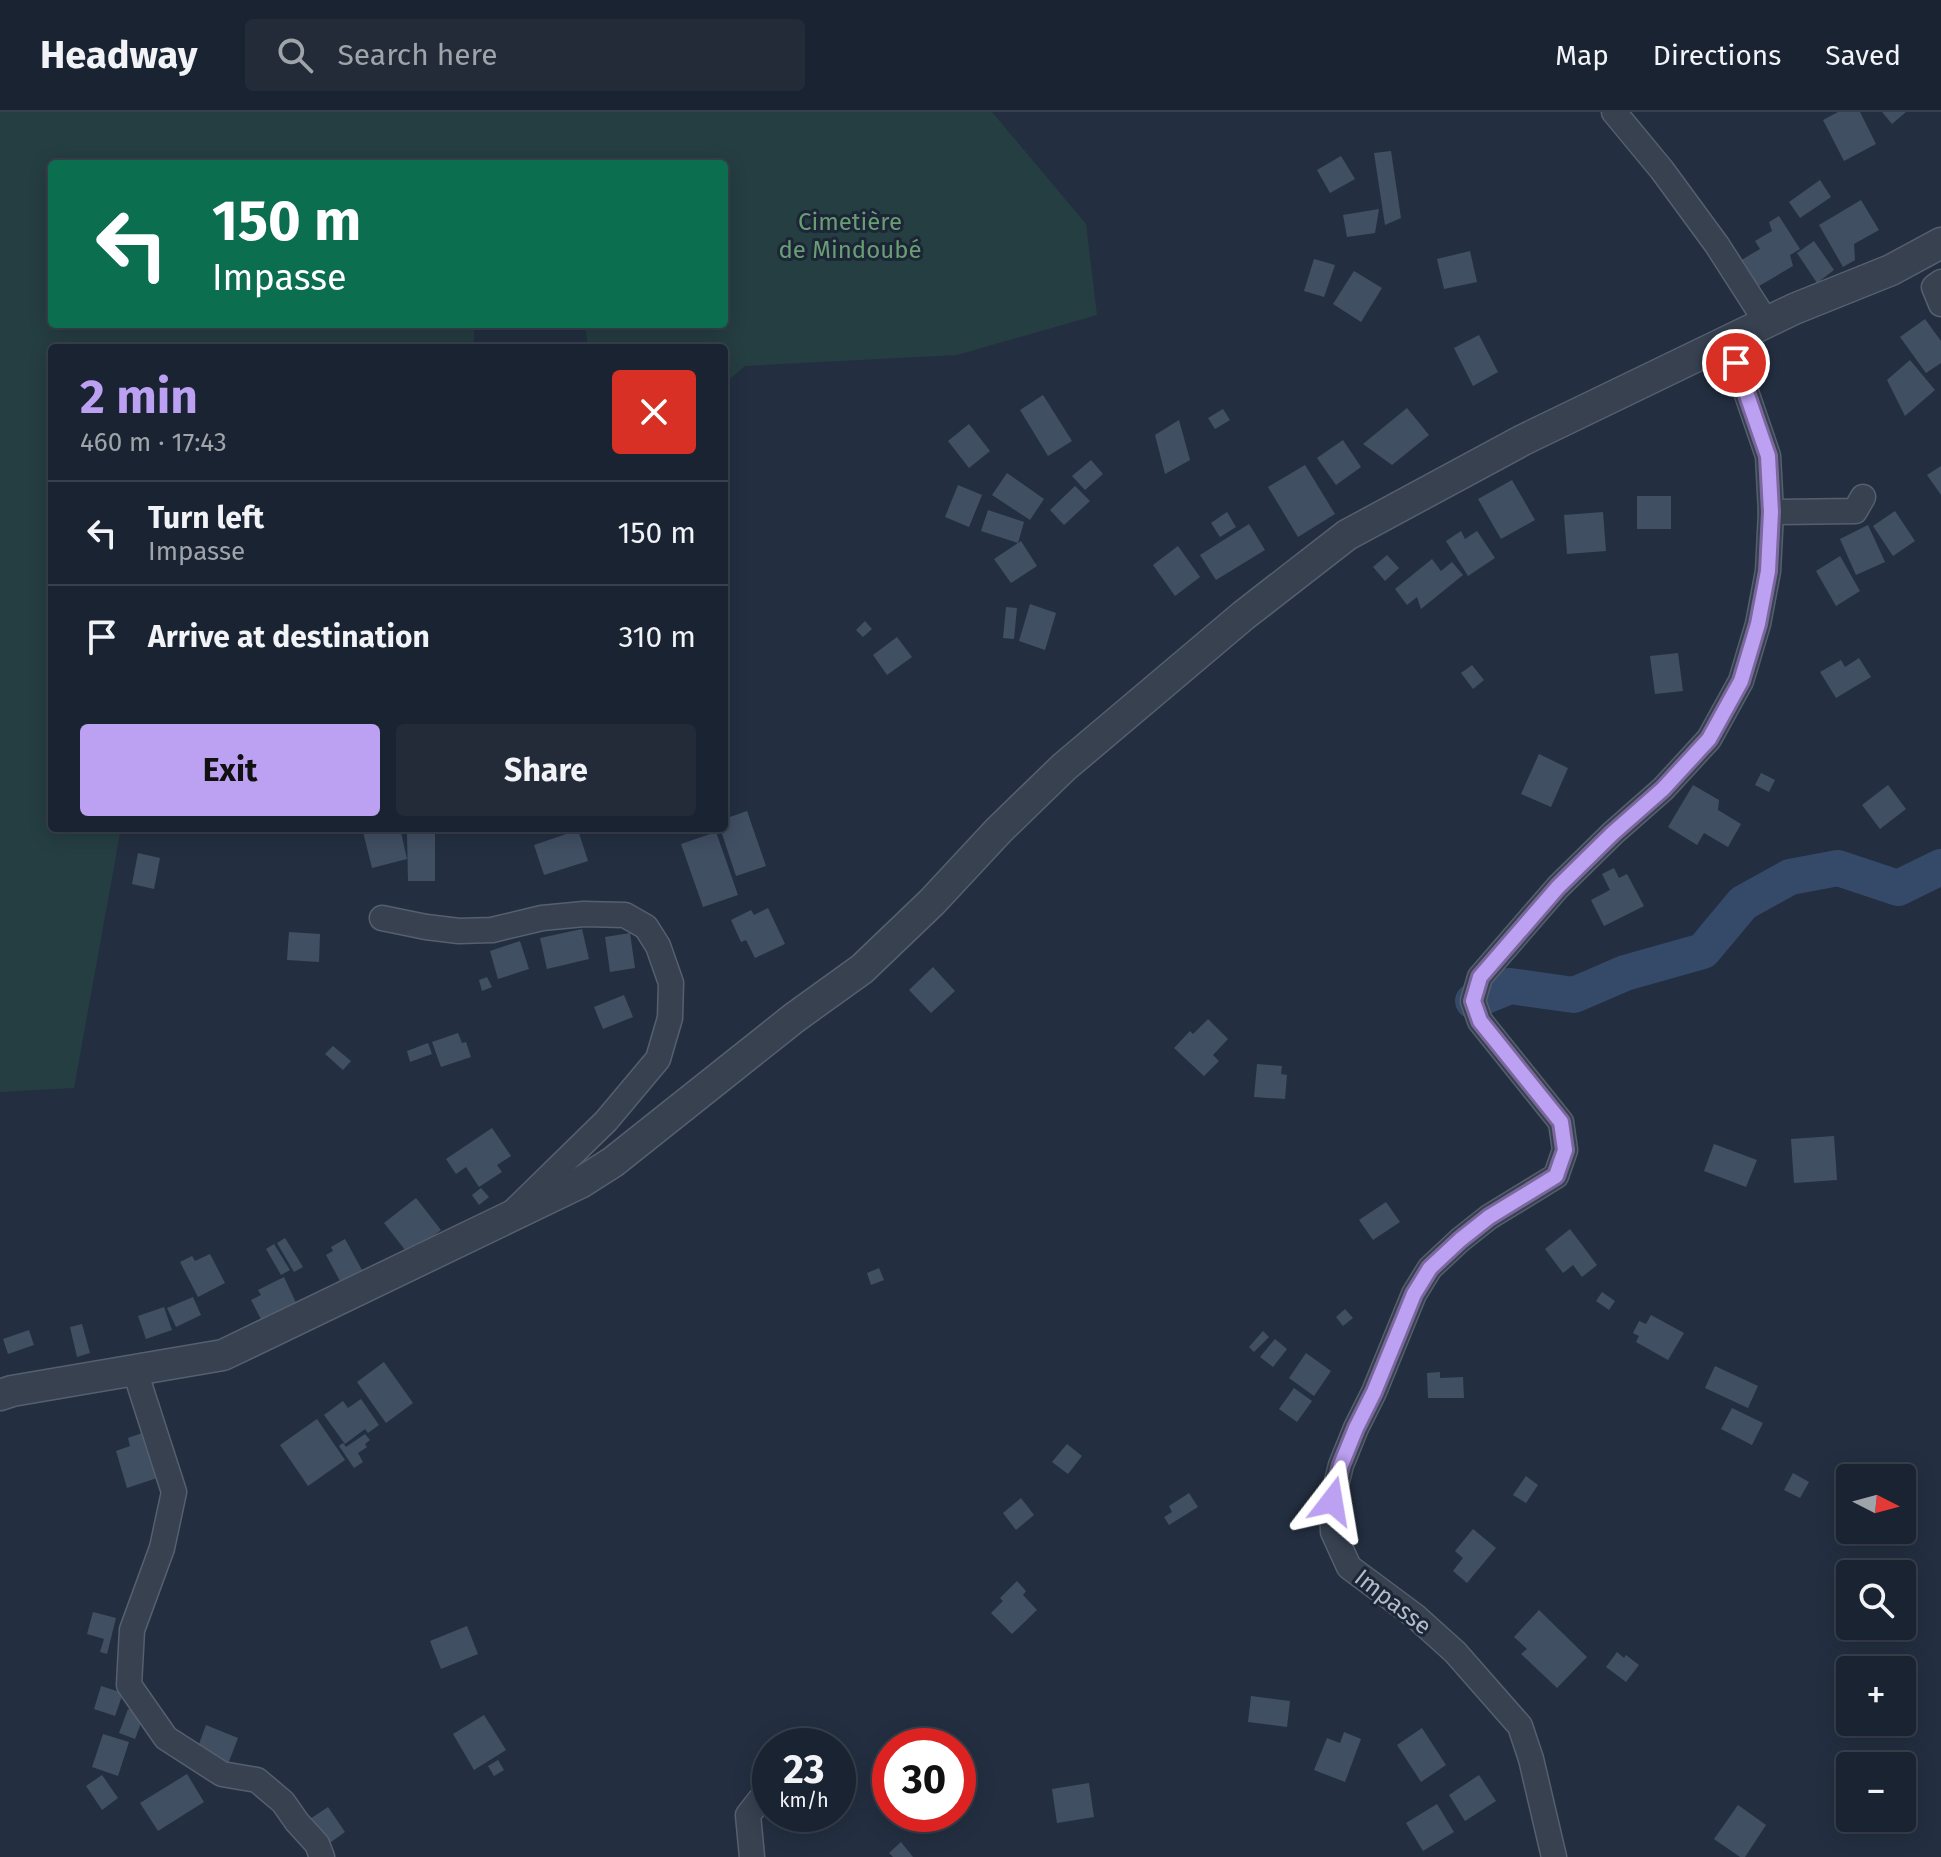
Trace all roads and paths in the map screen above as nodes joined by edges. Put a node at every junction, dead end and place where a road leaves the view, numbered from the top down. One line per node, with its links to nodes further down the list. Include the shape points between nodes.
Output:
1 (1614, 112): 5 (street, via 1717,245)
2 (1941, 243): 5 (street)
3 (1941, 282): 4 (street, via 1934,287)
4 (1941, 304)
5 (1767, 323): 6 (street)
6 (1729, 342): 8 (street, Impasse, via 1768,456); 10 (street, via 1523,440 1347,535 1064,767 862,969 613,1162)
7 (1863, 497): 8 (street, via 1855,511)
8 (1771, 512): 16 (street, Impasse, via 1758,624 1741,681 1709,739 1558,887 1480,977 1473,1001 1480,1021 1561,1122 1565,1150 1556,1176 1489,1217 1430,1268 1356,1428 1332,1501 1333,1532 1349,1567 1455,1652 1520,1726)
9 (382, 918): 10 (street, via 459,931 492,930 542,918 625,915 646,927 658,946 671,983 670,1018 658,1059 606,1121)
10 (508, 1217): 11 (street, via 223,1355)
11 (135, 1371): 12 (street); 14 (street, via 174,1492 162,1548 132,1630 129,1685 166,1738 222,1774 257,1780 283,1802)
12 (0, 1395)
13 (752, 1810): 15 (street)
14 (322, 1857)
15 (752, 1857)
16 (1554, 1857)

